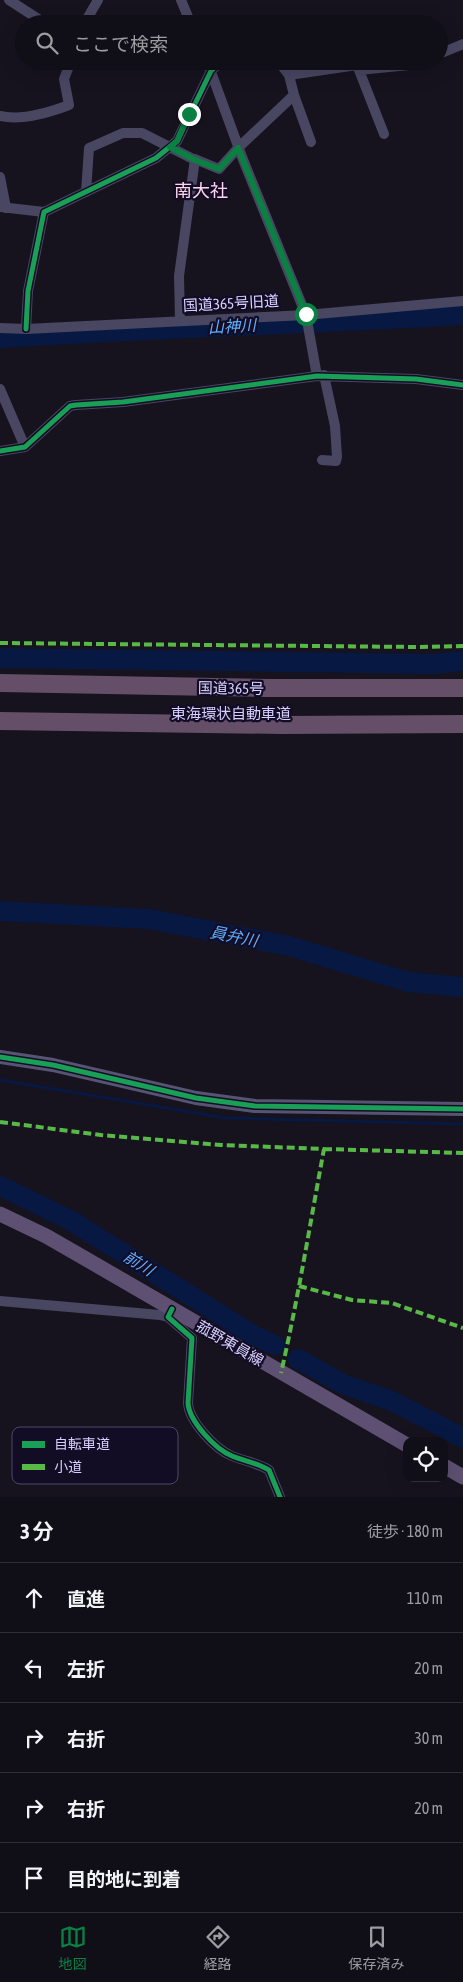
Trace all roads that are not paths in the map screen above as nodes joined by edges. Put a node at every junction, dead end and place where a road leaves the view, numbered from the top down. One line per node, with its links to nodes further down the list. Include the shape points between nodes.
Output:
1 (9, 0): 4 (street)
2 (98, 0): 5 (street)
3 (181, 0): 6 (street)
4 (32, 15)
5 (89, 15)
6 (187, 15)
7 (463, 44): 8 (street)
8 (448, 50)
9 (68, 70): 17 (street, via 64,79 68,105 47,113 8,118)
10 (207, 70): 20 (street, via 177,141)
11 (210, 70): 21 (street)
12 (285, 70): 15 (street)
13 (323, 70): 15 (street)
14 (359, 70): 18 (street)
15 (289, 75): 16 (street)
16 (294, 96): 19 (street); 21 (street)
17 (0, 116)
18 (384, 134)
19 (310, 142)
20 (170, 147): 22 (street); 24 (street, via 156,158); 24 (street, via 142,133 123,133 89,148)
21 (238, 148): 22 (street, via 219,169); 29 (street)
22 (195, 160): 28 (street, via 179,276)
23 (0, 177): 25 (street)
24 (86, 192): 26 (street)
25 (3, 208): 26 (street)
26 (44, 212): 31 (street, via 28,291)
27 (463, 300): 29 (street, 国道365号旧道)
28 (180, 321): 29 (street, 国道365号旧道); 31 (street, 国道365号旧道)
29 (307, 321): 32 (street)
30 (0, 328): 31 (street, 国道365号旧道)
31 (26, 328)
32 (321, 376): 33 (street, via 416,379); 35 (street, via 70,406); 37 (street, via 335,426 337,457 336,461)
33 (463, 385)
34 (0, 389): 35 (street)
35 (25, 447): 36 (street)
36 (0, 451)
37 (322, 460)
38 (0, 683): 39 (highway, 国道365号)
39 (463, 688)
40 (0, 710): 41 (highway, 東海環状自動車道)
41 (463, 713)
42 (0, 721): 43 (highway)
43 (463, 724)
44 (0, 1057): 45 (street, via 53,1065 196,1098 255,1106)
45 (463, 1109)
46 (0, 1214): 48 (main road, 菰野東員線, via 46,1236)
47 (0, 1301): 48 (street, via 160,1315)
48 (170, 1313): 49 (main road, 菰野東員線); 52 (street, via 192,1338 188,1403 197,1426 225,1453 269,1470)
49 (403, 1443)
50 (448, 1468): 51 (main road)
51 (463, 1477)
52 (280, 1497)

